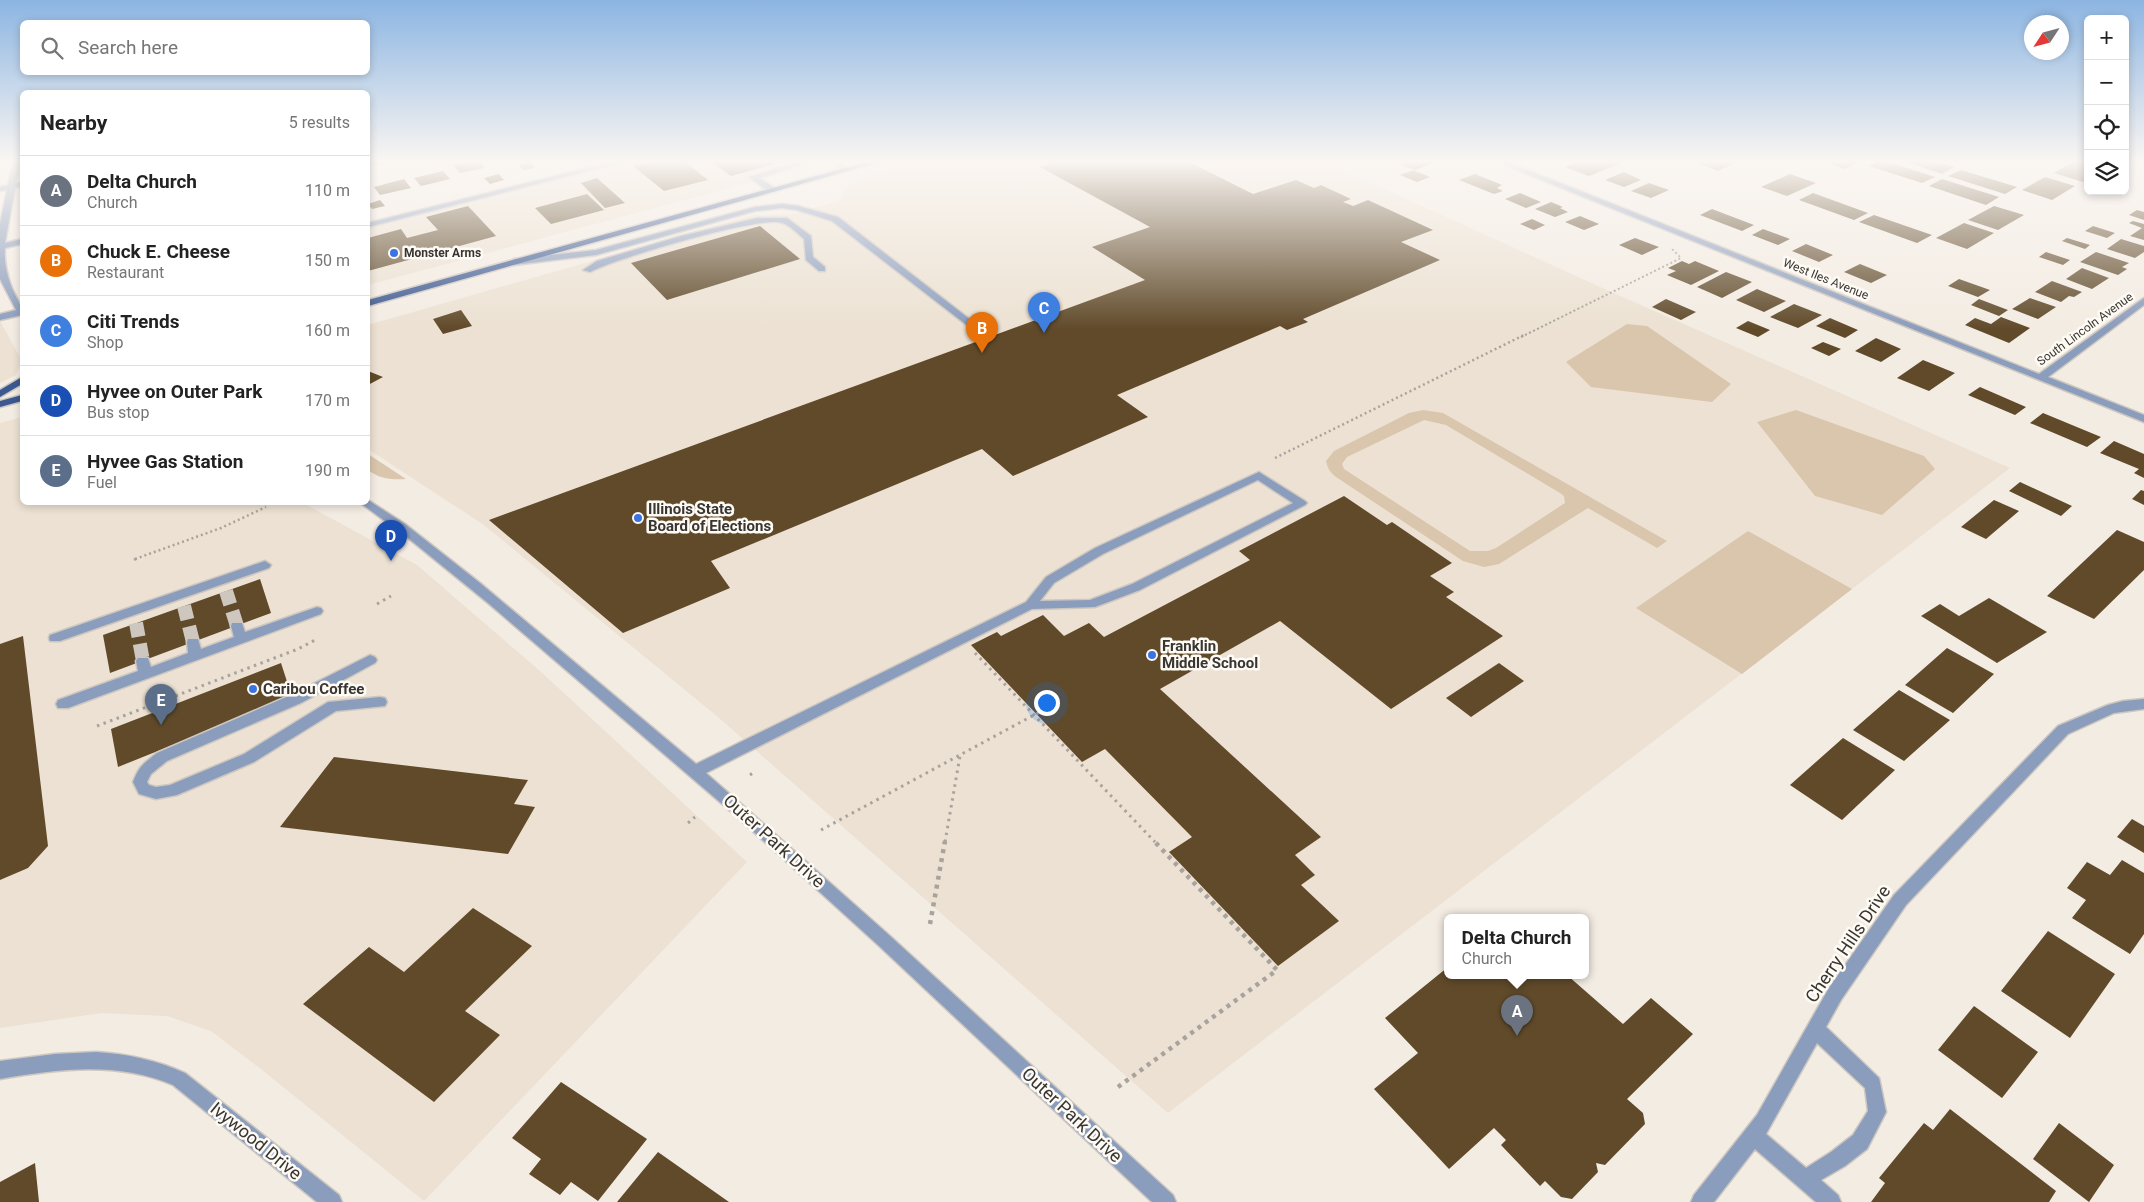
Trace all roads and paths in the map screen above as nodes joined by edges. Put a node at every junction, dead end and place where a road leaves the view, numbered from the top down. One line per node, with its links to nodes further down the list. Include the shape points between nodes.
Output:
1 (6, 217): 10 (street)
2 (400, 217): 7 (street)
3 (675, 217): 12 (main road)
4 (722, 217): 12 (street, via 596,252)
5 (829, 217): 20 (street)
6 (1638, 217): 21 (street, West Iles Avenue)
7 (370, 224)
8 (20, 242): 10 (street)
9 (1672, 245): 27 (path, via 1671,248 1681,258)
10 (0, 247): 11 (street)
11 (0, 255): 17 (street, via 2,276)
12 (514, 262): 16 (main road)
13 (822, 269): 14 (street, via 809,258 808,238 784,220 757,220 656,246 600,263)
14 (588, 270)
15 (2144, 301): 21 (street, South Lincoln Avenue)
16 (370, 302)
17 (20, 309)
18 (20, 312): 19 (street)
19 (0, 317)
20 (980, 331)
21 (2040, 378): 26 (street, West Iles Avenue)
22 (20, 381): 23 (main road)
23 (0, 394)
24 (20, 399): 25 (main road)
25 (0, 404)
26 (2144, 420)
27 (1276, 458)
28 (369, 505): 47 (street, Outer Park Drive, via 389,516 527,628)
29 (266, 506): 30 (path, via 221,528 135,558)
30 (136, 562)
31 (265, 565): 36 (street, via 225,586 135,617)
32 (391, 596): 33 (path)
33 (377, 604)
34 (1030, 605): 34 (street, via 1100,601 1136,587 1301,504 1259,475 1099,551 1050,580); 47 (street)
35 (317, 611): 42 (street, via 239,632 144,667)
36 (55, 638)
37 (317, 639): 45 (path)
38 (971, 648): 44 (path)
39 (370, 660): 40 (street, via 296,699 162,757 145,770 140,782 144,790 156,793 172,791 249,758 333,706)
40 (380, 702)
41 (1058, 702): 44 (path)
42 (63, 704)
43 (2144, 704): 52 (street, Cherry Hills Drive, via 2117,708 2063,730 1900,900 1835,994)
44 (1034, 715): 46 (path); 54 (path, via 1277,970)
45 (97, 726)
46 (960, 756): 50 (path); 51 (path)
47 (696, 771): 58 (street, Outer Park Drive)
48 (694, 818): 49 (path)
49 (688, 823)
50 (821, 830)
51 (930, 924)
52 (1815, 1029): 55 (street, Cherry Hills Drive); 56 (street, via 1873,1084 1877,1112 1860,1142)
53 (0, 1070): 57 (street, Ivywood Drive, via 105,1061 150,1067 179,1079)
54 (1118, 1087)
55 (1754, 1136): 56 (street); 59 (street, Cherry Hills Drive)
56 (1805, 1180): 60 (street)
57 (332, 1202)
58 (1166, 1202)
59 (1701, 1202)
60 (1831, 1202)

